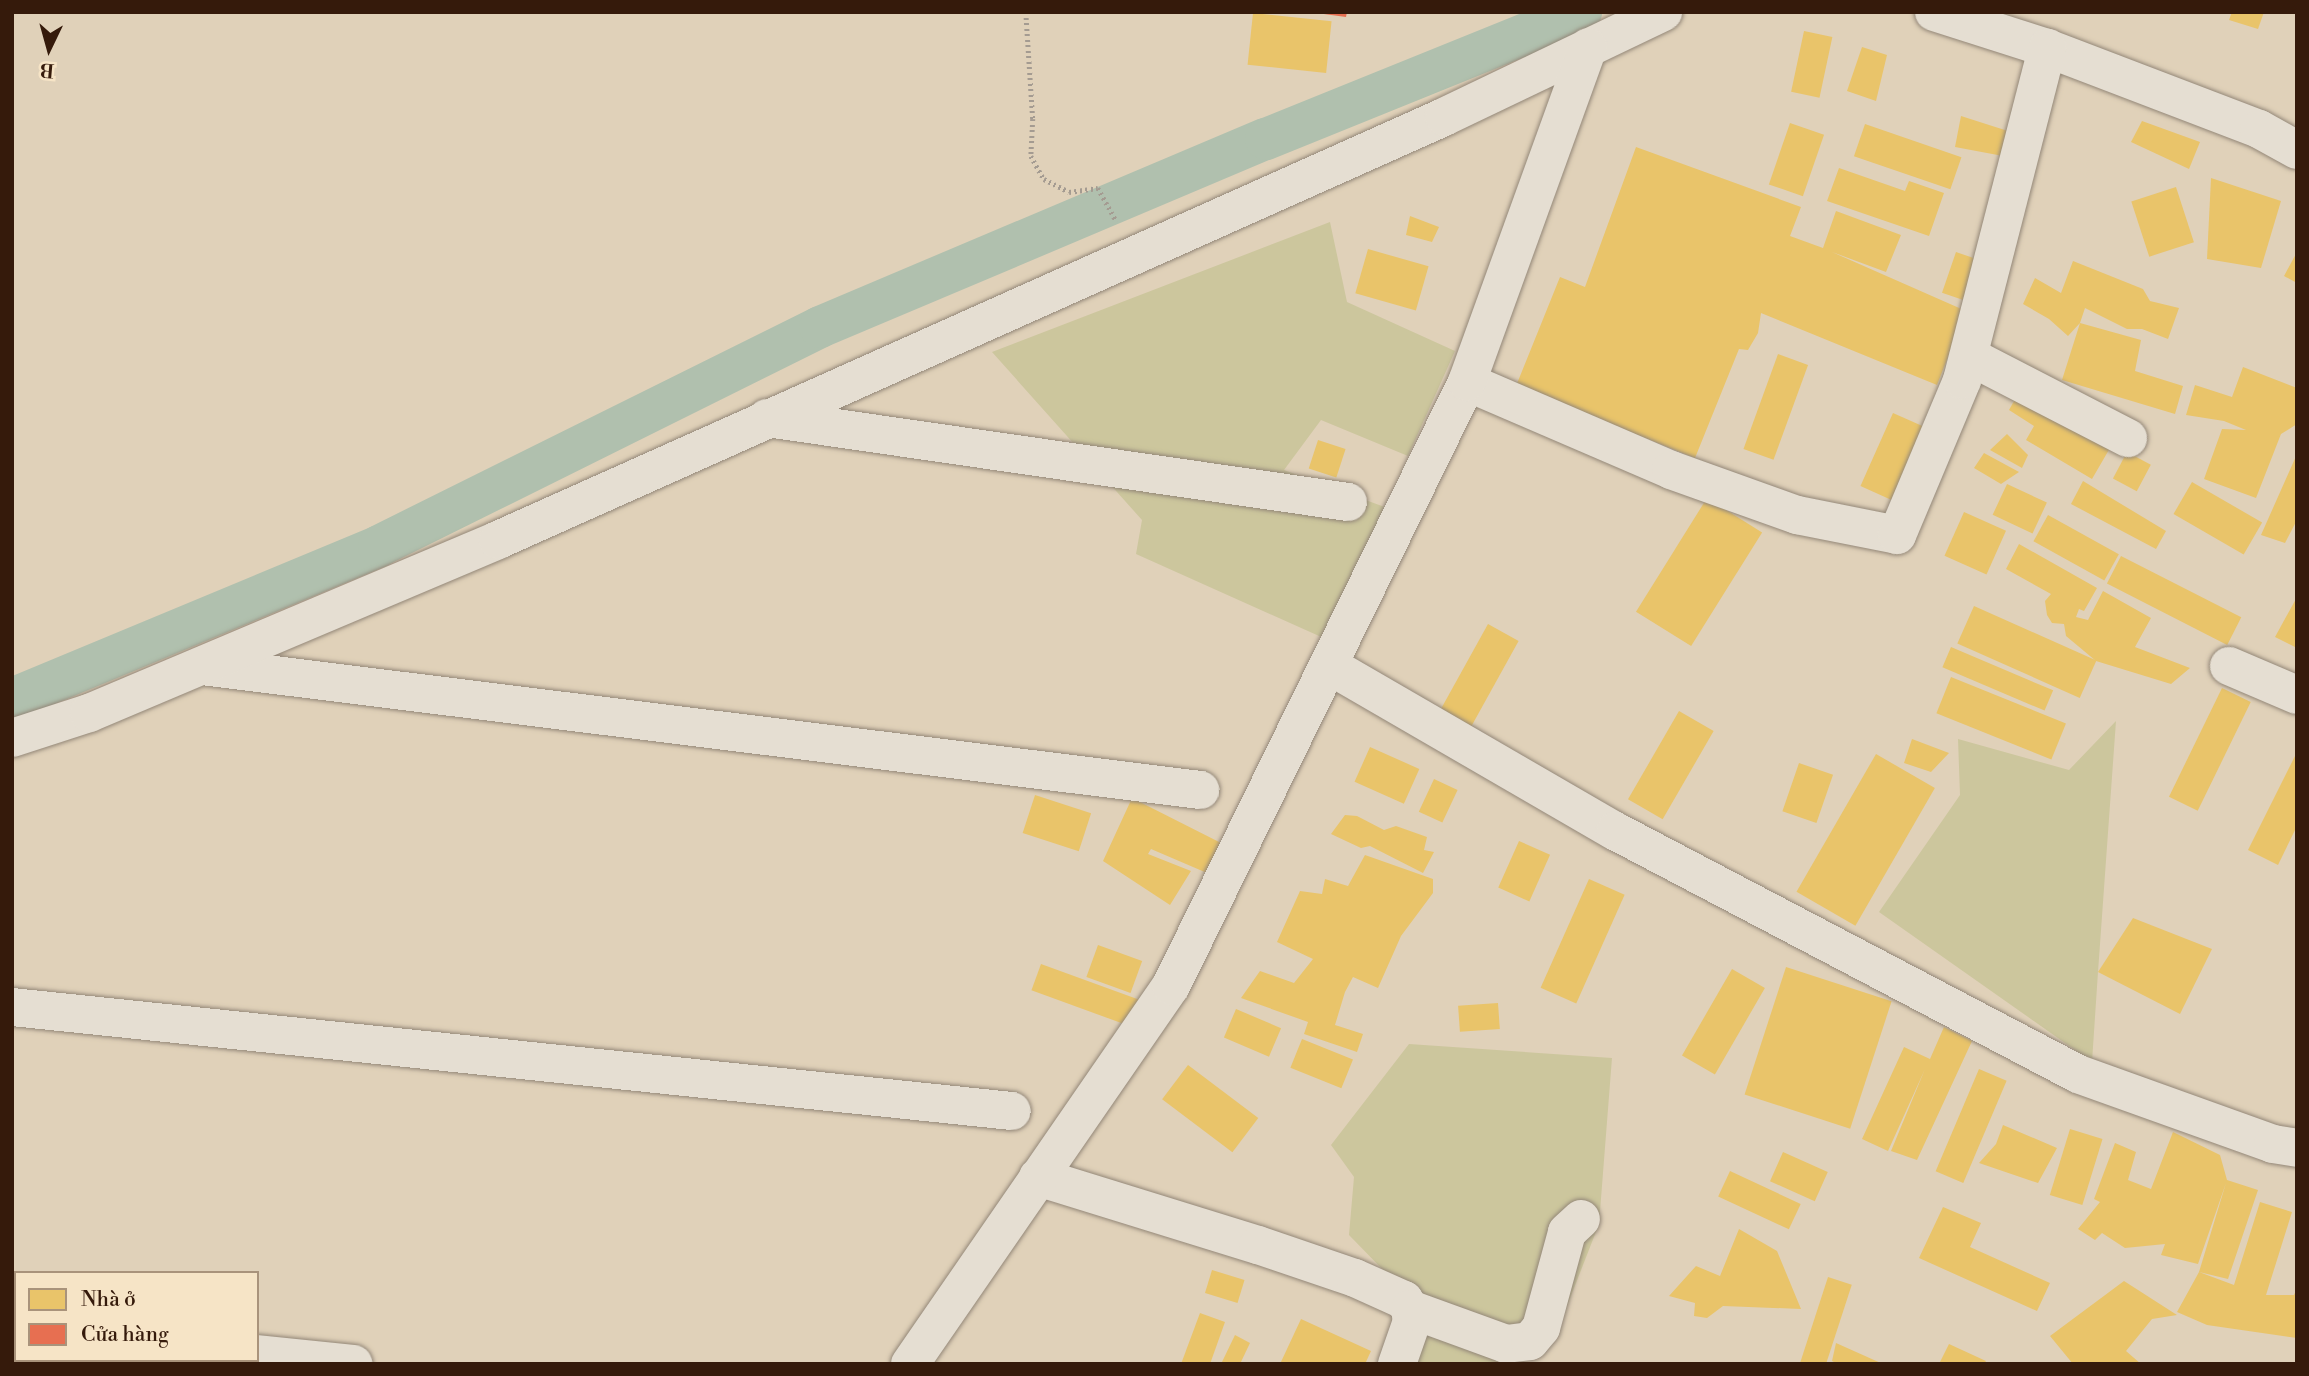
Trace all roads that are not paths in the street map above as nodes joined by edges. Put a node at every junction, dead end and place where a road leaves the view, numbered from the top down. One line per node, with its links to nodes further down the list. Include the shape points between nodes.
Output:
1 (1934, 12): 4 (street)
2 (1645, 17): 3 (street)
3 (1588, 47): 7 (street); 8 (street, via 1419,129)
4 (2047, 48): 5 (street, via 2259,129); 6 (street)
5 (2297, 150)
6 (1969, 356): 7 (street, via 1897,535 1797,515 1671,470); 9 (street)
7 (1467, 382): 12 (street)
8 (767, 418): 10 (street); 11 (street, via 498,540)
9 (2127, 438)
10 (1348, 502)
11 (200, 666): 15 (street, via 89,713); 16 (street)
12 (1330, 666): 19 (street, via 1615,831 2078,1074 2273,1144); 20 (street, via 1171,986)
13 (2229, 666): 14 (street)
14 (2297, 695)
15 (12, 738)
16 (1200, 790)
17 (12, 1007): 18 (street)
18 (1012, 1111)
19 (2297, 1148)
20 (1038, 1177): 22 (street, via 1355,1278 1404,1300); 25 (street)
21 (1581, 1219): 22 (street, via 1567,1232 1541,1328 1530,1341 1506,1344)
22 (1410, 1308): 26 (street, via 1412,1321)
23 (259, 1354): 24 (street)
24 (353, 1364)
25 (910, 1364)
26 (1397, 1364)

